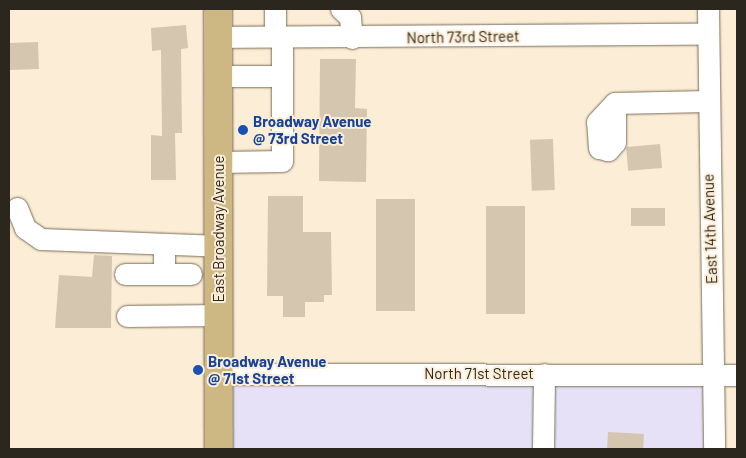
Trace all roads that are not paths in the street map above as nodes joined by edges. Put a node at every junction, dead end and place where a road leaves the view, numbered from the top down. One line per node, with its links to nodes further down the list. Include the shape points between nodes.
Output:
1 (218, 9): 6 (main road, East Broadway Avenue)
2 (275, 9): 7 (street)
3 (341, 9): 8 (street, via 350,17)
4 (708, 9): 5 (street, East 14th Avenue)
5 (708, 34): 8 (street, North 73rd Street); 11 (street, East 14th Avenue)
6 (218, 37): 7 (street, North 73rd Street); 9 (main road, East Broadway Avenue)
7 (279, 37): 8 (street, North 73rd Street); 10 (street)
8 (352, 38)
9 (218, 76): 10 (street); 13 (main road, East Broadway Avenue)
10 (282, 76): 13 (street, via 282,161)
11 (706, 101): 12 (street); 25 (street, East 14th Avenue)
12 (615, 103)
13 (219, 162): 16 (main road, East Broadway Avenue)
14 (17, 208): 15 (street, via 25,228 40,239)
15 (164, 245): 16 (street); 18 (street)
16 (220, 246): 21 (main road, East Broadway Avenue)
17 (125, 274): 18 (street)
18 (164, 274): 19 (street)
19 (190, 274)
20 (127, 316): 21 (street)
21 (220, 316): 22 (main road, East Broadway Avenue)
22 (220, 374): 23 (street, North 71st Street); 26 (main road, East Broadway Avenue)
23 (544, 374): 25 (street, North 71st Street); 27 (street)
24 (737, 374): 25 (street, North 71st Street)
25 (714, 375): 28 (street, East 14th Avenue)
26 (219, 449)
27 (543, 449)
28 (714, 449)

